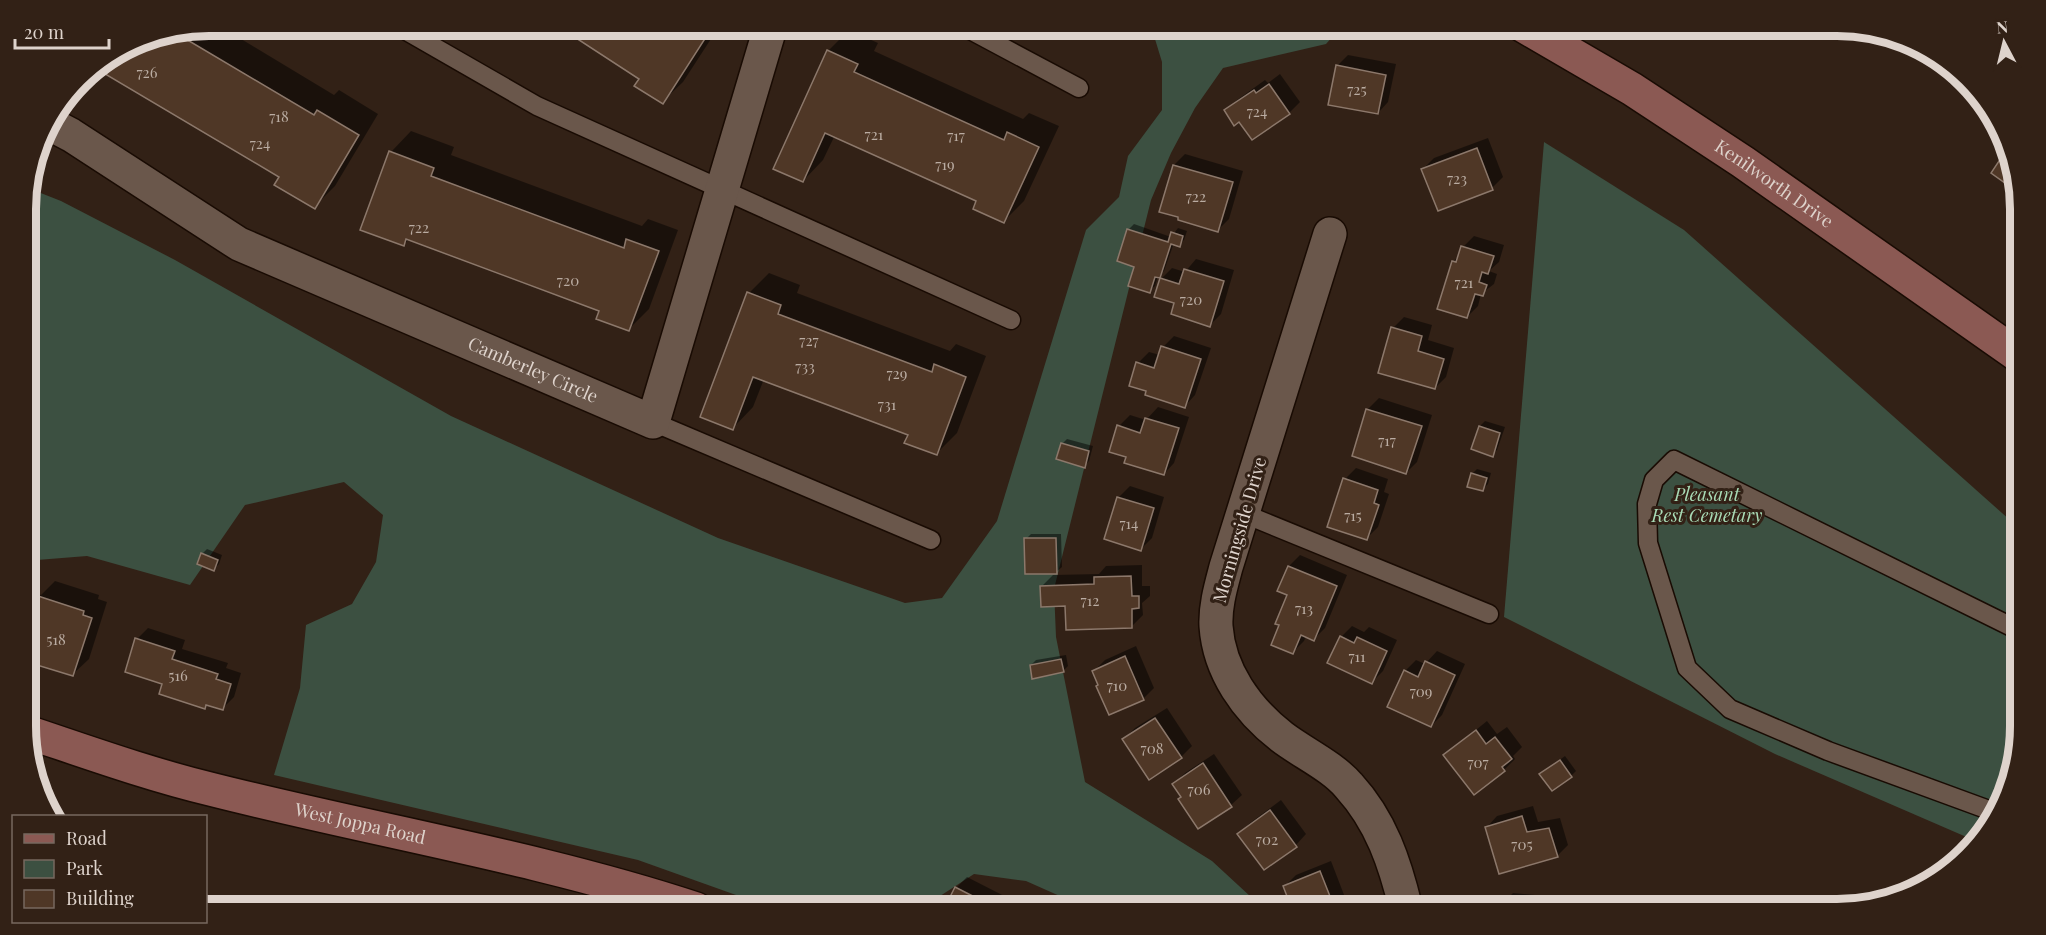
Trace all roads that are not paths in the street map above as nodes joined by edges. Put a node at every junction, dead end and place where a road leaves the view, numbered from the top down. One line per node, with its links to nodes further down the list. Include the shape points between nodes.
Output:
1 (414, 36): 7 (lane, via 537,106)
2 (768, 36): 7 (street)
3 (980, 36): 5 (lane)
4 (1539, 36): 10 (street, Kenilworth Drive, via 1632,89)
5 (1079, 88)
6 (56, 127): 11 (street, Camberley Circle, via 239,244)
7 (723, 189): 9 (lane); 11 (street)
8 (1330, 234): 12 (street, Morningside Drive)
9 (1011, 320)
10 (2009, 343)
11 (653, 422): 13 (lane)
12 (1242, 513): 14 (lane); 19 (street, Morningside Drive, via 1218,600 1216,626 1222,656 1234,685 1281,737 1347,784 1372,816 1390,852)
13 (931, 540)
14 (1489, 614)
15 (2010, 626): 17 (lane, via 1674,460 1654,480 1647,504 1648,543 1687,668 1730,709 1828,751)
16 (36, 735): 18 (street, West Joppa Road, via 208,789 531,864)
17 (1988, 810)
18 (662, 899)
19 (1403, 899)

